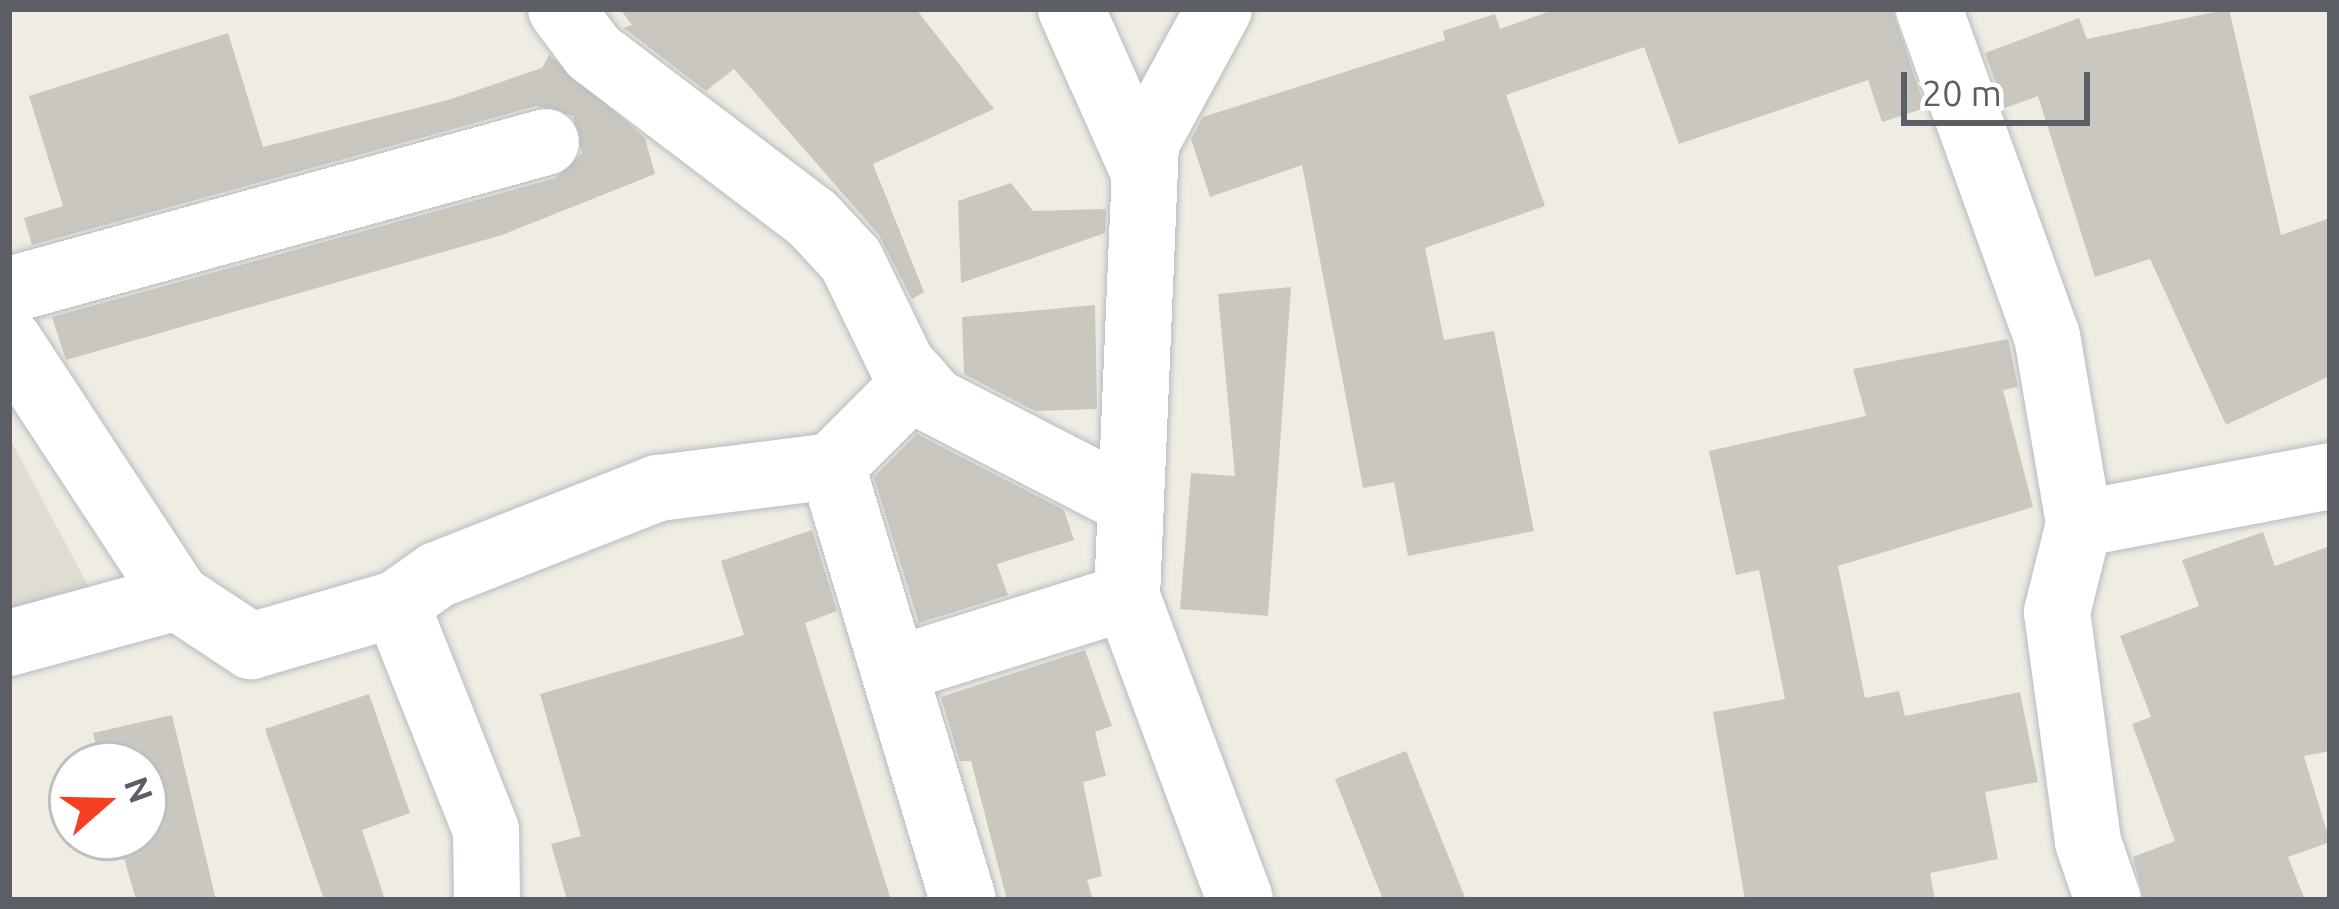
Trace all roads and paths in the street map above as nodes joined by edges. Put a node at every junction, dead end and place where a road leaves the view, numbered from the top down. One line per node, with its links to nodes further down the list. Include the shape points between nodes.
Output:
1 (560, 9): 9 (street, via 593,52 812,218 850,260)
2 (1071, 9): 6 (street)
3 (1220, 9): 6 (street, via 1170,85)
4 (1929, 9): 13 (street, via 2047,336)
5 (547, 142): 7 (street)
6 (1143, 170): 12 (street)
7 (9, 290)
8 (9, 341): 14 (street)
9 (917, 381): 10 (street); 12 (street, via 934,401)
10 (832, 466): 16 (street, via 658,488 437,575); 18 (street)
11 (2330, 476): 13 (street)
12 (1130, 502): 15 (street)
13 (2079, 524): 22 (street, via 2056,612 2088,842)
14 (176, 597): 16 (street, via 251,646); 17 (street)
15 (1127, 597): 18 (street); 21 (street)
16 (396, 604): 19 (street, via 486,830)
17 (9, 643)
18 (894, 670): 20 (street)
19 (487, 900)
20 (964, 900)
21 (1240, 900)
22 (2108, 900)

